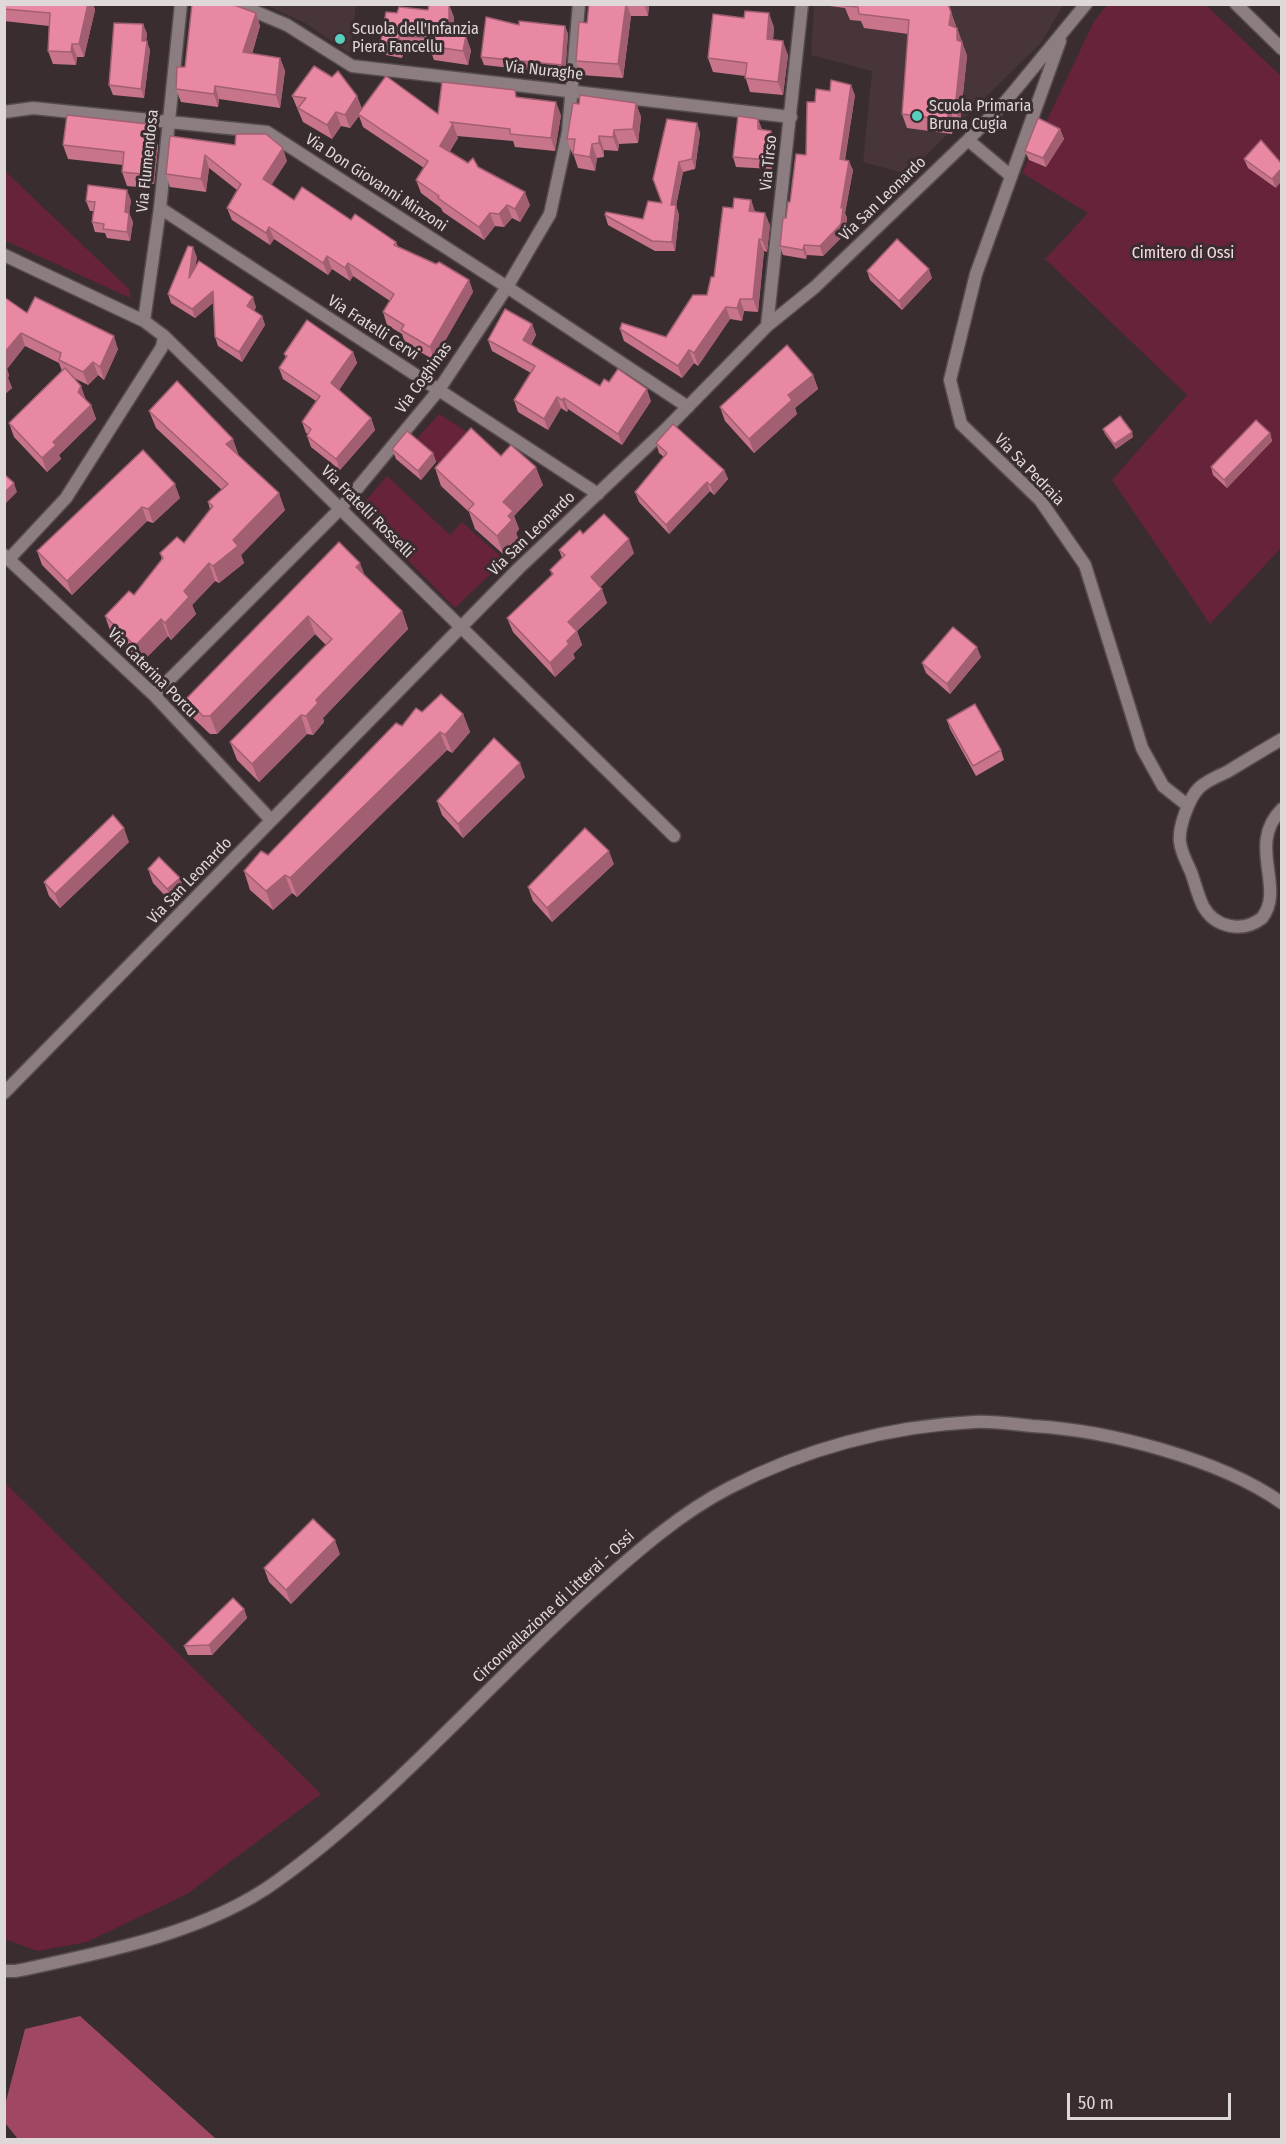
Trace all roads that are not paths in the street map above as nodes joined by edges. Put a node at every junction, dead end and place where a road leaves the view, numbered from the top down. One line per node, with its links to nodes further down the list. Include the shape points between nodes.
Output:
1 (181, 4): 12 (street, Via Flumendosa)
2 (237, 4): 9 (street, Via Nuraghe, via 287,25 352,66)
3 (579, 4): 9 (street, Via Coghinas)
4 (802, 4): 11 (street, Via Tirso)
5 (1086, 4): 7 (street, Via San Leonardo)
6 (1236, 4): 8 (street)
7 (1063, 33): 13 (street, Via San Leonardo); 14 (street, Via Sa Pedraia)
8 (1281, 49)
9 (572, 90): 11 (street, Via Nuraghe); 17 (street, Via Coghinas, via 568,132 550,214)
10 (4, 112): 12 (street, Via Don Giovanni Minzoni, via 33,108)
11 (791, 117): 19 (street, Via Tirso)
12 (169, 123): 15 (street, Via Flumendosa); 17 (street, Via Don Giovanni Minzoni, via 267,132)
13 (968, 140): 14 (street); 19 (street, Via San Leonardo, via 815,287)
14 (1011, 176): 29 (street, Via Sa Pedraia, via 976,274 950,380 961,424 1040,500 1074,545 1085,565 1142,748 1163,786)
15 (160, 208): 18 (street, Via Flumendosa); 21 (street, Via Fratelli Cervi)
16 (4, 255): 18 (street, Via Fratelli Rosselli)
17 (507, 286): 21 (street, Via Coghinas); 22 (street, Via Don Giovanni Minzoni)
18 (144, 321): 20 (street, Via Fratelli Rosselli)
19 (767, 326): 22 (street, Via San Leonardo)
20 (164, 336): 24 (street, Via Fratelli Rosselli); 25 (street, via 162,347 66,498)
21 (438, 391): 23 (street, Via Fratelli Cervi); 24 (street, Via Coghinas)
22 (688, 407): 23 (street, Via San Leonardo)
23 (598, 494): 26 (street, Via San Leonardo)
24 (341, 508): 26 (street, Via Fratelli Rosselli); 27 (street, Via Coghinas)
25 (7, 557): 27 (street, Via Caterina Porcu)
26 (461, 629): 31 (street, Via San Leonardo); 32 (street, Via Fratelli Rosselli)
27 (154, 695): 31 (street, Via Caterina Porcu)
28 (1281, 739): 29 (street, via 1200,787)
29 (1187, 805): 30 (street, via 1179,841 1202,905 1214,920 1232,927 1260,920 1272,904 1275,881 1267,831)
30 (1281, 809)
31 (271, 820): 33 (street, Via San Leonardo)
32 (674, 836)
33 (4, 1093)
34 (1281, 1503): 35 (street, Circonvallazione di Litterai - Ossi, via 1207,1465 1127,1441 1058,1427 964,1423 867,1436 783,1462 725,1490 649,1541 542,1636 396,1783 275,1883 202,1922 106,1952)
35 (4, 1971)

